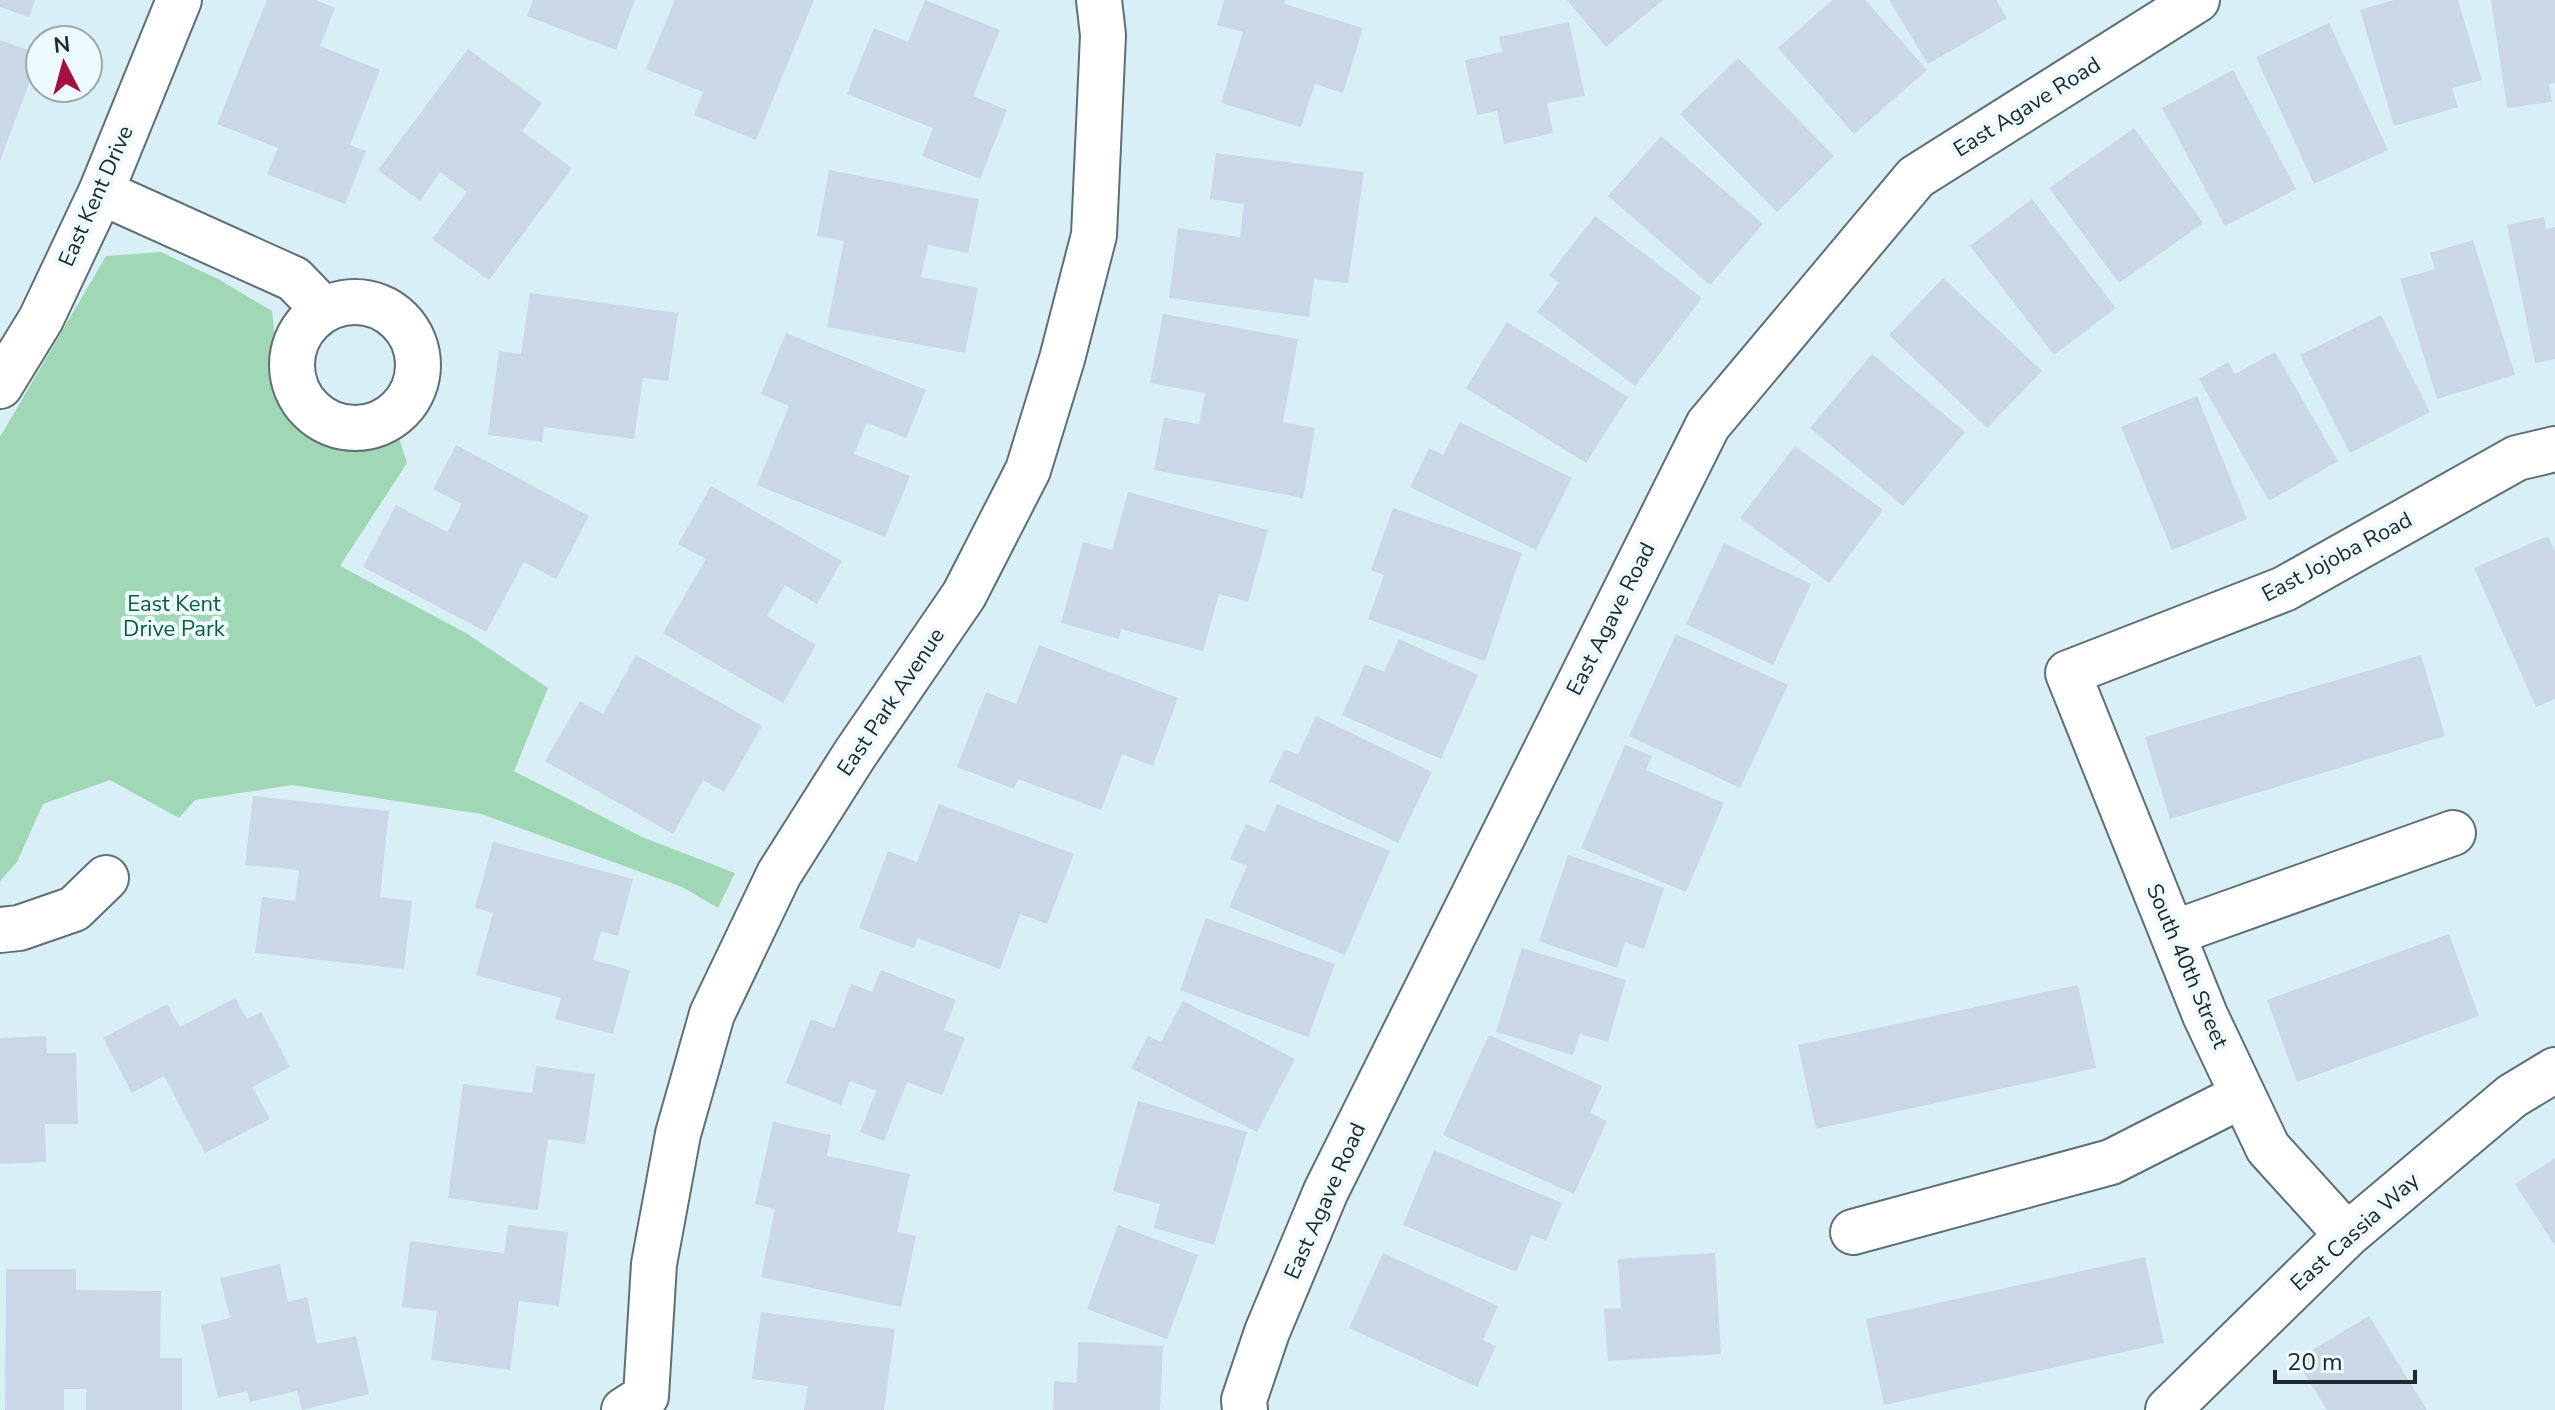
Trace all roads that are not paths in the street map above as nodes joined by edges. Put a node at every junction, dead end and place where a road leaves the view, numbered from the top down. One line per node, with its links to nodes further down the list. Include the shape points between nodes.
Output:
1 (179, 0): 4 (street, East Kent Drive)
2 (1099, 0): 17 (street, East Park Avenue, via 1103,35 1094,235 1028,470 964,595 779,874 712,1014 678,1134)
3 (2197, 0): 18 (street, East Agave Road, via 1916,177 1708,425 1326,1191 1267,1332)
4 (101, 192): 5 (street, via 294,279); 6 (street, East Kent Drive, via 41,319)
5 (324, 310)
6 (0, 386)
7 (2555, 449): 8 (street, East Jojoba Road, via 2517,458 2284,589)
8 (2068, 673): 12 (street, South 40th Street)
9 (2453, 833): 12 (street)
10 (106, 878): 11 (street, via 74,909)
11 (0, 930)
12 (2173, 933): 14 (street, South 40th Street)
13 (2555, 1070): 16 (street, East Cassia Way, via 2512,1096)
14 (2243, 1095): 15 (street, via 2111,1162); 16 (street, South 40th Street, via 2268,1148)
15 (1853, 1232)
16 (2347, 1235): 19 (street, East Cassia Way)
17 (635, 1403)
18 (1245, 1410)
19 (2168, 1410)

